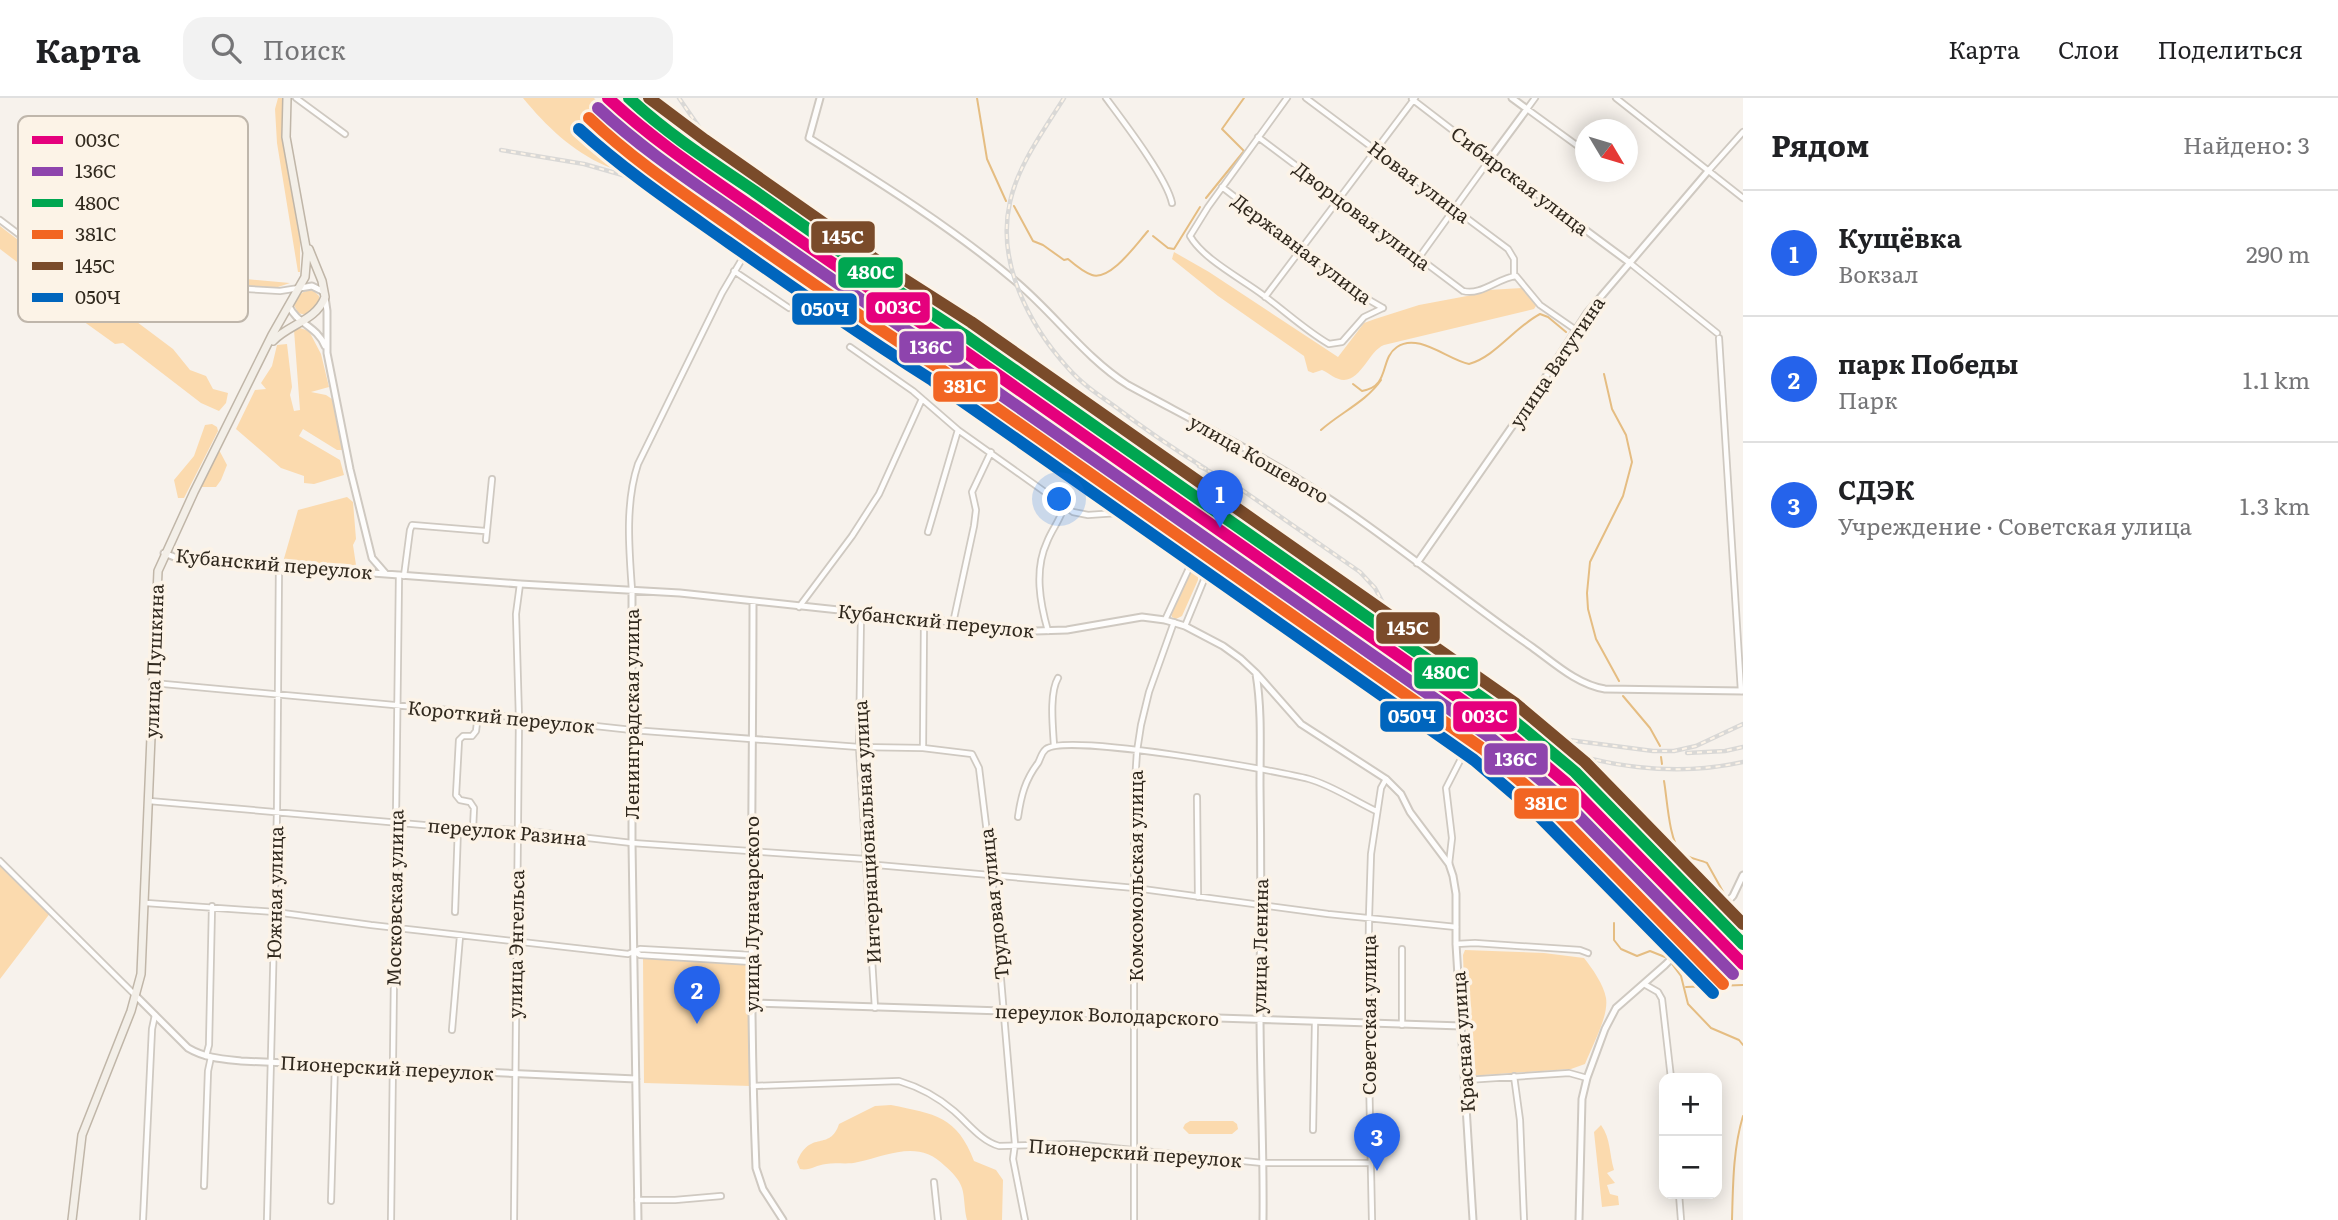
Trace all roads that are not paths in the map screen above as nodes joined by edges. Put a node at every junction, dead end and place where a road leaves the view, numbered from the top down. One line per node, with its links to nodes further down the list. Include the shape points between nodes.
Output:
1 (287, 98): 27 (main road, Кубанский переулок, via 286,137)
2 (296, 98): 13 (street)
3 (818, 98): 54 (street, улица Кошевого, via 809,138 928,215 1002,270 1117,378 1309,486)
4 (1107, 98): 22 (street, via 1153,167)
5 (1287, 98): 14 (street)
6 (1306, 98): 16 (street, Новая улица)
7 (1512, 98): 11 (street)
8 (1535, 98): 11 (street)
9 (1616, 98): 18 (street)
10 (1414, 99): 16 (street); 17 (street, Сибирская улица)
11 (1527, 109): 15 (street); 17 (street)
12 (1743, 132): 18 (street, улица Ватутина)
13 (345, 134)
14 (1258, 137): 19 (street); 20 (street, Дворцовая улица)
15 (1575, 144)
16 (1376, 149): 20 (street); 23 (street, Новая улица)
17 (1490, 159): 23 (street); 30 (street, Сибирская улица)
18 (1709, 170): 21 (street); 30 (street, улица Ватутина)
19 (1222, 187): 28 (street, Державная улица); 37 (street, via 1191,236 1212,258)
20 (1339, 198): 28 (street); 29 (street, Дворцовая улица)
21 (1743, 198)
22 (1171, 204)
23 (1455, 209): 29 (street); 32 (street, Новая улица, via 1513,254)
24 (0, 220): 25 (street)
25 (18, 234)
26 (755, 237): 31 (street, Ленинградская улица)
27 (304, 238): 33 (main road, Кубанский переулок, via 307,261); 36 (main road, Кубанский переулок)
28 (1301, 249): 37 (street); 37 (street, Державная улица, via 1383,308 1364,317 1345,340 1333,344)
29 (1418, 259): 32 (street, Дворцовая улица, via 1467,292)
30 (1630, 263): 41 (street, улица Ватутина); 73 (street, via 1718,335)
31 (734, 271): 39 (street); 60 (street, Ленинградская улица, via 631,483)
32 (1514, 276): 41 (street, via 1540,304)
33 (300, 288): 35 (street); 36 (street, via 312,286); 38 (main road, улица Пушкина)
34 (248, 289): 35 (street)
35 (280, 291): 38 (street)
36 (324, 295): 40 (main road, улица Пушкина, via 315,313); 44 (street, Кубанский переулок)
37 (1265, 297)
38 (287, 300): 40 (street); 43 (main road, улица Пушкина)
39 (789, 308)
40 (301, 321): 43 (main road, улица Пушкина); 44 (street, Кубанский переулок, via 319,335)
41 (1576, 330): 54 (street, улица Ватутина)
42 (850, 347): 45 (street)
43 (265, 349): 53 (main road, улица Пушкина)
44 (327, 353): 57 (street, Кубанский переулок, via 371,555)
45 (922, 400): 46 (street); 62 (street, via 878,494)
46 (958, 430): 47 (street); 51 (street)
47 (991, 452): 49 (street); 67 (street, via 972,492 974,526)
48 (492, 479): 50 (street)
49 (1064, 506): 55 (street, via 1080,514 1117,513); 69 (street, via 1041,565)
50 (485, 531): 52 (street); 58 (street, via 412,525)
51 (928, 532)
52 (486, 540)
53 (164, 553): 56 (street, Кубанский переулок, via 180,559); 72 (main road, улица Пушкина, via 156,581)
54 (1418, 563): 73 (street, улица Кошевого, via 1591,686)
55 (1191, 564): 65 (street); 68 (street, via 1206,575)
56 (279, 565): 57 (street, Кубанский переулок); 74 (street, Южная улица)
57 (384, 573): 58 (street, Кубанский переулок)
58 (402, 575): 59 (street, Кубанский переулок); 75 (street, Московская улица)
59 (520, 584): 60 (street, Кубанский переулок); 77 (street, улица Энгельса, via 516,614)
60 (632, 590): 61 (street, Кубанский переулок); 78 (street, Ленинградская улица)
61 (753, 602): 62 (street, Кубанский переулок); 79 (street, улица Луначарского)
62 (799, 607): 63 (street, Кубанский переулок)
63 (861, 614): 64 (street, Кубанский переулок); 81 (street, Интернациональная улица)
64 (924, 620): 67 (street, Кубанский переулок); 82 (street)
65 (1165, 620): 66 (street, Кубанский переулок); 69 (street, Кубанский переулок, via 1142,617)
66 (1174, 622): 68 (street, Кубанский переулок); 83 (street, Комсомольская улица, via 1149,692)
67 (953, 623): 69 (street, Кубанский переулок)
68 (1185, 626): 70 (street, Кубанский переулок, via 1223,646)
69 (1048, 631)
70 (1256, 673): 85 (street, улица Ленина); 86 (street, Кубанский переулок, via 1301,724)
71 (1058, 678): 80 (street, via 1053,701)
72 (152, 682): 74 (street, Короткий переулок); 89 (main road, улица Пушкина)
73 (1742, 691)
74 (278, 695): 75 (street, Короткий переулок); 90 (street, Южная улица)
75 (397, 706): 76 (street, Короткий переулок); 93 (street, Московская улица)
76 (478, 715): 77 (street, Короткий переулок); 95 (street, via 476,731 459,740 456,795 474,808)
77 (519, 719): 78 (street, Короткий переулок); 96 (street, улица Энгельса)
78 (632, 730): 79 (street, Короткий переулок); 97 (street, Ленинградская улица)
79 (751, 740): 81 (street, Короткий переулок); 98 (street, улица Луначарского)
80 (1054, 746): 83 (street, via 1096,745); 92 (street, via 1042,753 1027,779)
81 (859, 747): 82 (street, Короткий переулок); 100 (street, Интернациональная улица)
82 (923, 748): 84 (street, Короткий переулок)
83 (1137, 751): 85 (street); 105 (street, Комсомольская улица)
84 (975, 756): 103 (street, Трудовая улица)
85 (1260, 767): 91 (street, via 1311,779); 108 (street, улица Ленина)
86 (1386, 779): 88 (street, Кубанский переулок); 91 (street, Советская улица)
87 (1197, 797): 106 (street)
88 (1404, 799): 101 (street, Красная улица)
89 (149, 801): 90 (street, переулок Разина); 107 (main road, улица Пушкина)
90 (277, 811): 93 (street, переулок Разина); 110 (street, Южная улица)
91 (1376, 811): 112 (street, Советская улица)
92 (1018, 817)
93 (396, 822): 94 (street, переулок Разина); 114 (street, Московская улица)
94 (458, 828): 95 (street, переулок Разина); 111 (street)
95 (473, 829): 96 (street, переулок Разина)
96 (518, 830): 97 (street, переулок Разина); 118 (street, улица Энгельса)
97 (632, 843): 98 (street, переулок Разина); 121 (street, Ленинградская улица)
98 (751, 852): 100 (street, переулок Разина); 123 (street, улица Луначарского)
99 (0, 861): 125 (street)
100 (866, 861): 103 (street, переулок Разина); 127 (street, Интернациональная улица)
101 (1449, 864): 102 (street, Красная улица, via 1446,788 1466,749 1482,744 1527,783 1589,826 1615,852); 115 (street, Красная улица)
102 (1605, 871)
103 (992, 874): 105 (street, переулок Разина); 128 (street, Трудовая улица)
104 (1743, 875): 113 (street, via 1733,896)
105 (1135, 888): 106 (street, переулок Разина); 130 (street, Комсомольская улица)
106 (1198, 897): 108 (street, переулок Разина)
107 (146, 903): 109 (street); 125 (main road, улица Пушкина, via 142,974)
108 (1262, 904): 112 (street, переулок Разина); 131 (street, улица Ленина)
109 (212, 906): 110 (street); 137 (street)
110 (275, 912): 114 (street); 138 (street, Южная улица)
111 (455, 912)
112 (1369, 917): 115 (street, переулок Разина); 133 (street, Советская улица)
113 (1709, 921)
114 (395, 927): 117 (street); 140 (street, Московская улица)
115 (1457, 927): 119 (street, Красная улица)
116 (1698, 932): 124 (street)
117 (460, 936): 118 (street); 136 (street)
118 (515, 941): 121 (street); 142 (street, улица Энгельса)
119 (1457, 944): 122 (street); 135 (street, Красная улица)
120 (1402, 949): 134 (street)
121 (634, 951): 123 (street, via 640,955); 145 (street, Ленинградская улица)
122 (1588, 953)
123 (752, 959): 126 (street, улица Луначарского)
124 (1644, 984): 141 (street, via 1662,999); 144 (street, via 1613,1013)
125 (136, 996): 129 (street); 159 (main road, улица Пушкина, via 82,1135)
126 (752, 1003): 127 (street, переулок Володарского); 147 (street, улица Луначарского)
127 (875, 1008): 128 (street, переулок Володарского)
128 (1004, 1011): 130 (street, переулок Володарского); 149 (street, Трудовая улица)
129 (156, 1013): 137 (street, Пионерский переулок, via 188,1048); 160 (street)
130 (1135, 1014): 131 (street, переулок Володарского); 150 (street, Комсомольская улица)
131 (1259, 1020): 132 (street, переулок Володарского); 151 (street, улица Ленина)
132 (1315, 1023): 133 (street, переулок Володарского); 148 (street)
133 (1367, 1024): 134 (street, переулок Володарского); 152 (street, Советская улица)
134 (1402, 1025): 135 (street, переулок Володарского)
135 (1462, 1026): 146 (street, Красная улица)
136 (452, 1030)
137 (208, 1057): 138 (street, Пионерский переулок); 154 (street)
138 (272, 1062): 139 (street, Пионерский переулок); 161 (street, Южная улица)
139 (335, 1065): 140 (street, Пионерский переулок); 158 (street)
140 (393, 1068): 142 (street, Пионерский переулок); 162 (street, Московская улица)
141 (1670, 1073)
142 (515, 1074): 145 (street, Пионерский переулок); 163 (street, улица Энгельса)
143 (1514, 1076): 144 (street, via 1569,1073); 146 (street); 172 (street)
144 (1587, 1078): 173 (street, via 1581,1107)
145 (636, 1079): 157 (street, Ленинградская улица)
146 (1466, 1080): 171 (street, Красная улица)
147 (752, 1086): 149 (street, Пионерский переулок, via 900,1081 951,1108 990,1143); 165 (street, улица Луначарского, via 756,1168)
148 (1313, 1130)
149 (1015, 1144): 150 (street, Пионерский переулок); 167 (street, Трудовая улица, via 1013,1159)
150 (1134, 1149): 151 (street, Пионерский переулок); 168 (street, Комсомольская улица)
151 (1263, 1163): 152 (street, Пионерский переулок); 169 (street, улица Ленина)
152 (1371, 1163): 170 (street, Советская улица)
153 (934, 1182): 166 (street)
154 (204, 1186)
155 (721, 1196): 157 (street)
156 (1679, 1199): 174 (street)
157 (638, 1200): 164 (street, Ленинградская улица)
158 (331, 1201)
159 (72, 1220)
160 (143, 1220)
161 (267, 1220)
162 (391, 1220)
163 (514, 1220)
164 (638, 1220)
165 (783, 1220)
166 (938, 1220)
167 (1025, 1220)
168 (1134, 1220)
169 (1263, 1220)
170 (1372, 1220)
171 (1473, 1220)
172 (1524, 1220)
173 (1579, 1220)
174 (1681, 1220)

